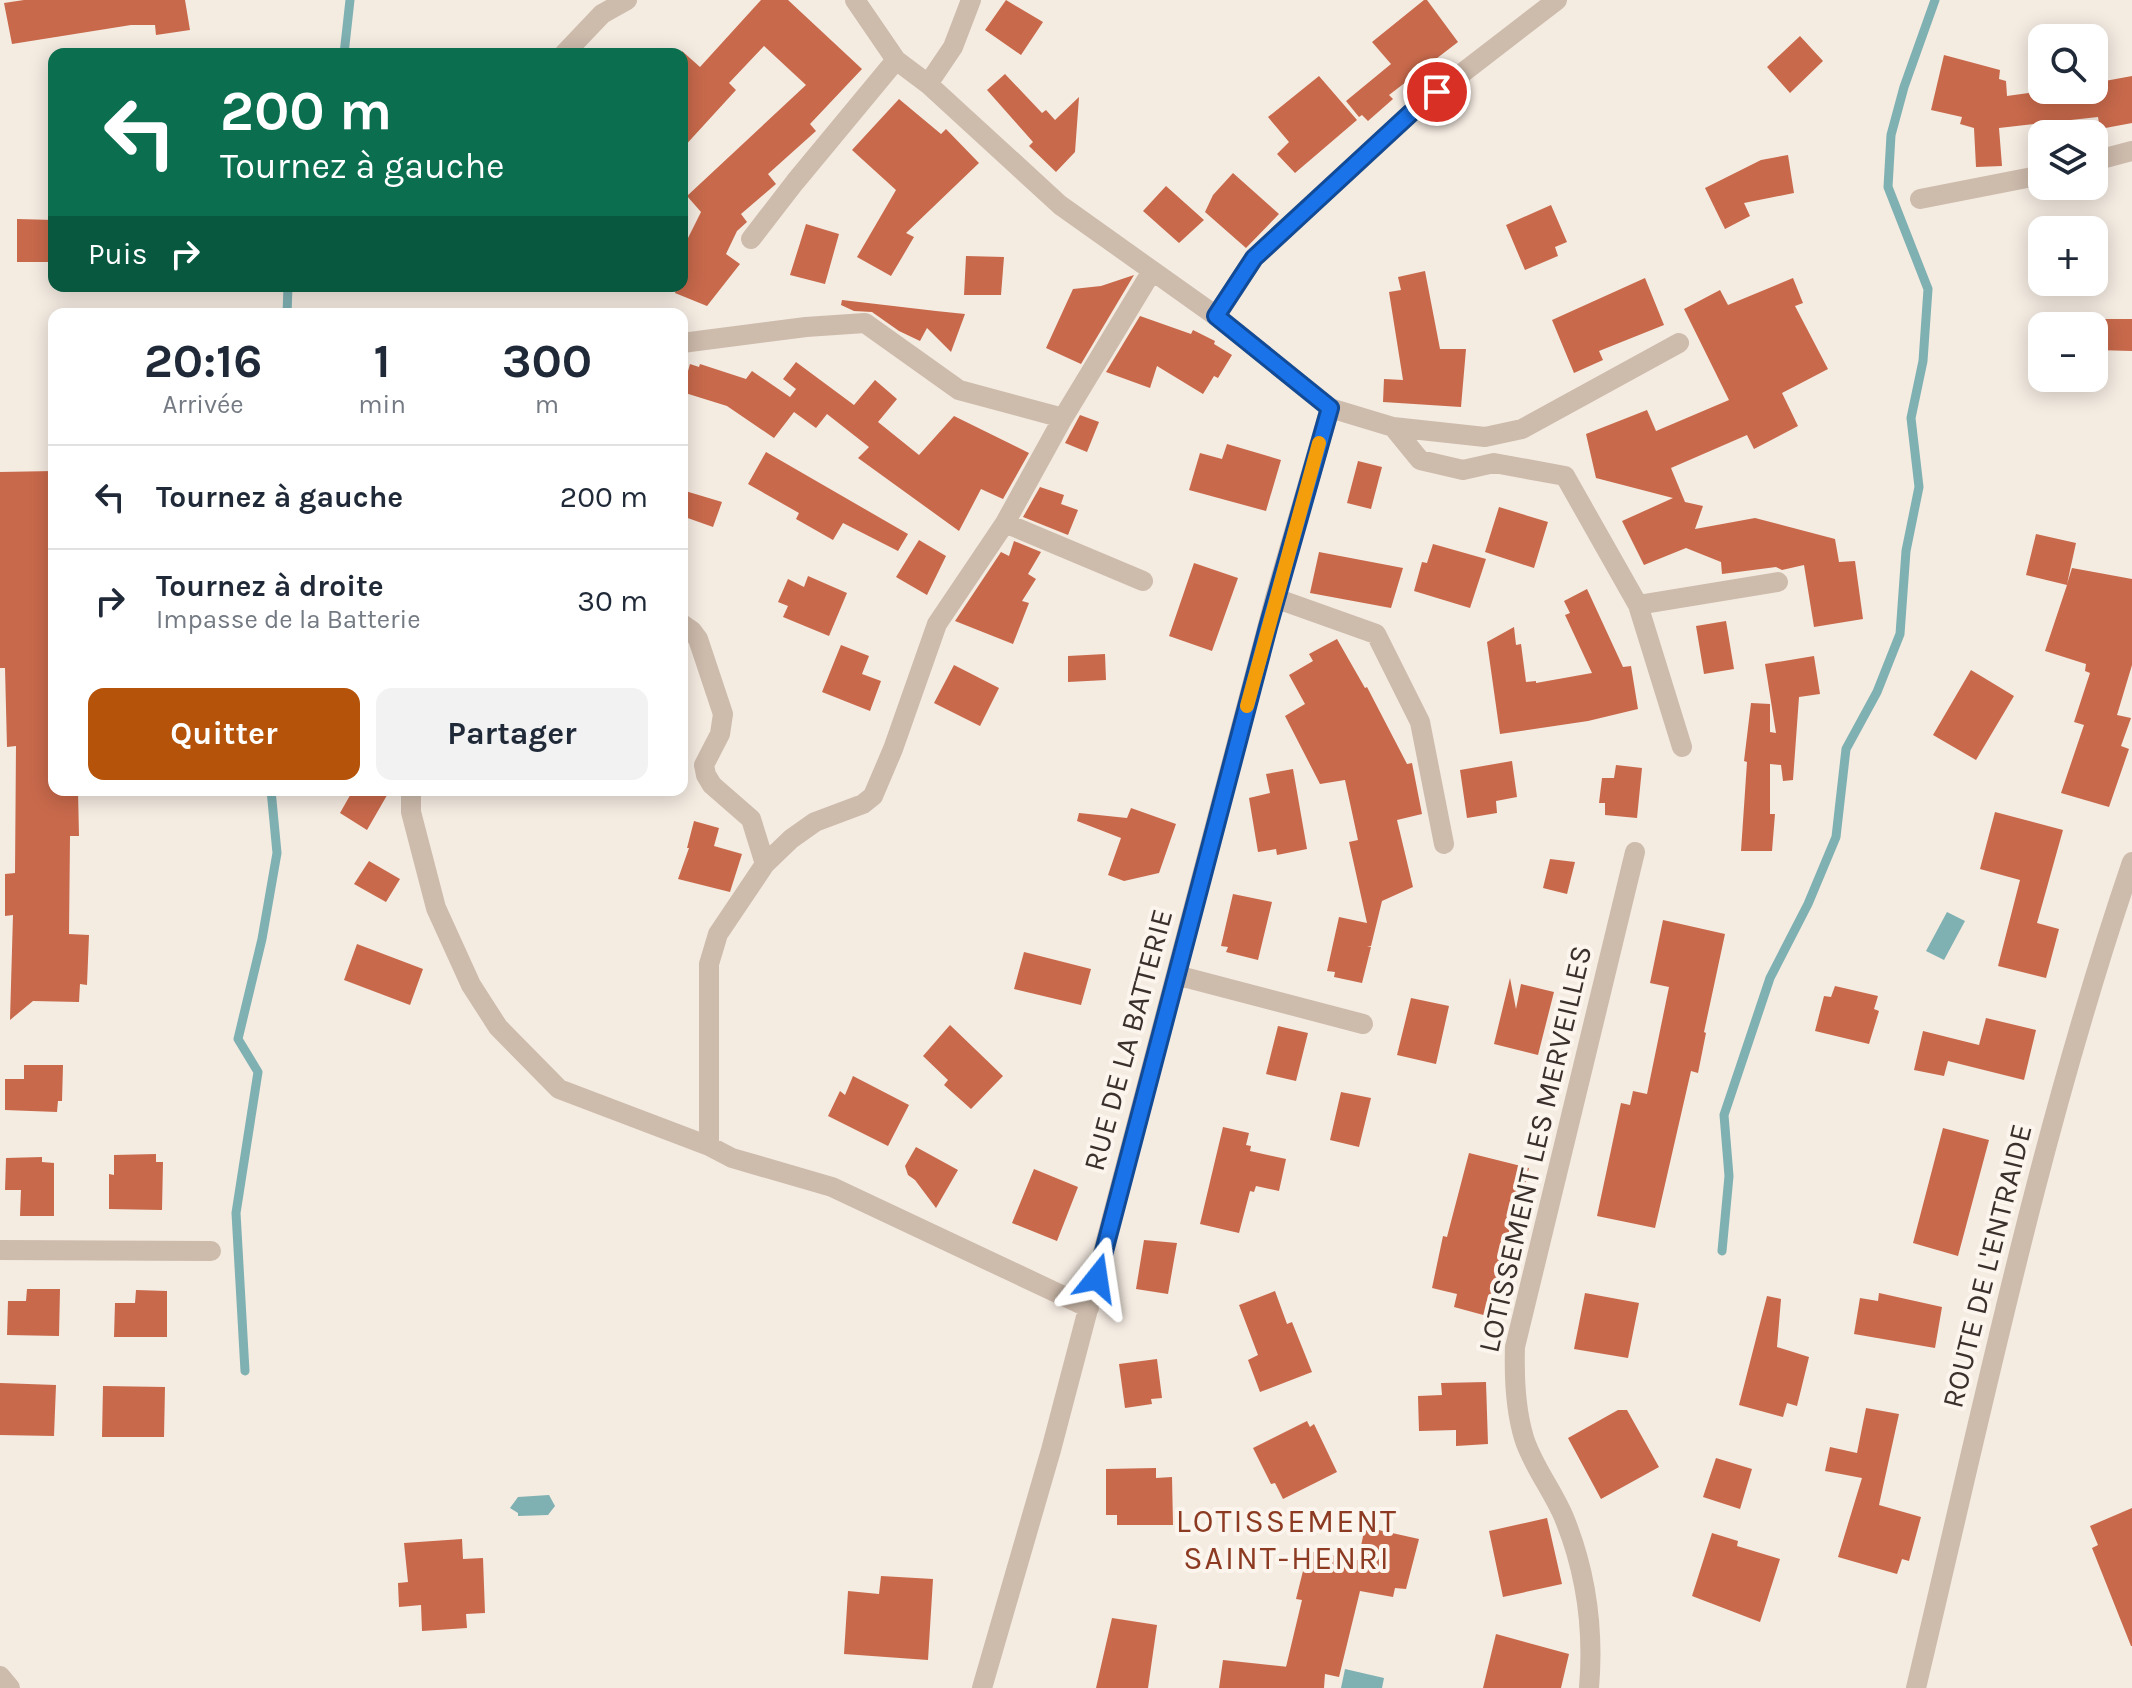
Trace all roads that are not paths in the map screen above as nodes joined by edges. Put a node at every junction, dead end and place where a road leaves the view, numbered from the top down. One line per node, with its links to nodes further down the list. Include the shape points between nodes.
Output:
1 (627, 0): 5 (street, via 602,14)
2 (855, 0): 6 (street)
3 (971, 0): 7 (street, via 953,47)
4 (1557, 0): 14 (street, via 1402,121 1254,258)
5 (570, 48)
6 (896, 60): 7 (street); 12 (street)
7 (928, 84): 13 (street, via 1060,205)
8 (2132, 151): 9 (street)
9 (2108, 157)
10 (2028, 179): 11 (street)
11 (1920, 199)
12 (751, 239)
13 (1152, 271): 14 (street); 18 (street)
14 (1216, 316): 17 (street)
15 (688, 342): 18 (street, via 865,323 959,390)
16 (1679, 343): 19 (street, via 1522,429 1485,437)
17 (1330, 408): 19 (street); 23 (street, RUE DE LA BATTERIE)
18 (1063, 418): 20 (street)
19 (1393, 427): 24 (street, via 1420,460 1463,470 1494,463 1565,476)
20 (1005, 523): 21 (street); 31 (street, via 937,624 873,796 805,827)
21 (1143, 581)
22 (1778, 582): 24 (street)
23 (1275, 598): 28 (street, via 1376,634 1420,722); 32 (street, RUE DE LA BATTERIE)
24 (1638, 605): 26 (street)
25 (688, 628): 31 (street, via 698,639 723,714 720,734 704,765 706,775 751,819)
26 (1682, 747)
27 (411, 796): 34 (street, via 436,908 471,985 498,1027 559,1089)
28 (1444, 844)
29 (1635, 852): 41 (street, LOTISSEMENT LES MERVEILLES, via 1515,1347 1513,1387 1525,1439 1565,1520 1586,1585)
30 (2132, 862): 42 (street, ROUTE DE L'ENTRAIDE, via 2095,971 2024,1232)
31 (765, 864): 34 (street, via 718,934 709,964)
32 (1176, 975): 33 (street); 37 (street, RUE DE LA BATTERIE)
33 (1363, 1024)
34 (709, 1146): 37 (street, via 732,1158 832,1187)
35 (0, 1250): 36 (street)
36 (211, 1251)
37 (1089, 1308): 40 (street, RUE DE LA BATTERIE)
38 (0, 1676): 39 (street)
39 (10, 1688)
40 (982, 1688)
41 (1589, 1688)
42 (1916, 1688)

